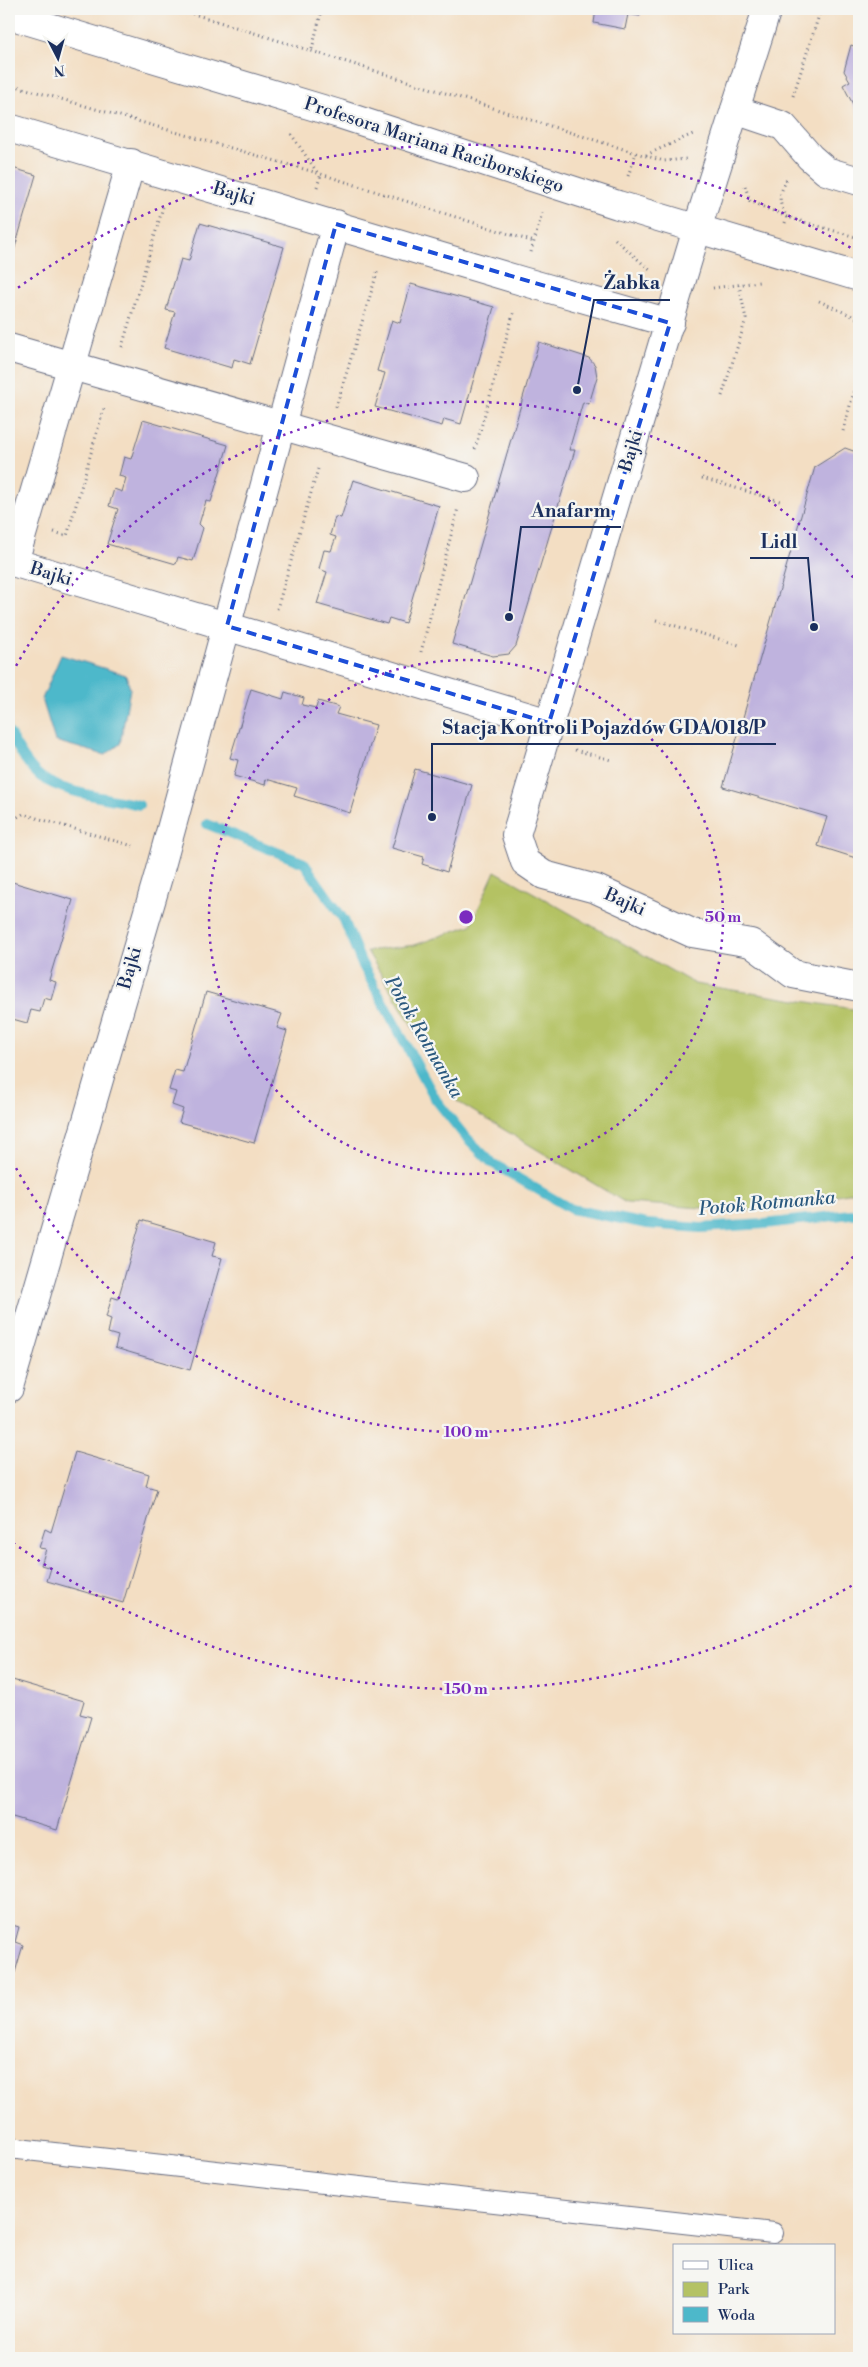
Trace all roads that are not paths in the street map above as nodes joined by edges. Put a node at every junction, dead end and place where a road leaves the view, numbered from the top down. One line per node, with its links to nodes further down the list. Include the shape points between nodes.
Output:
1 (767, 9): 3 (street, Bajki)
2 (9, 15): 8 (street, Profesora Mariana Raciborskiego, via 339,114)
3 (735, 110): 6 (street, via 783,126 826,170); 8 (street, Bajki)
4 (9, 128): 5 (street, Bajki)
5 (132, 163): 7 (street, Bajki); 12 (street, Bajki)
6 (859, 181)
7 (336, 224): 10 (street, Bajki); 13 (street, Bajki)
8 (697, 229): 9 (street, Profesora Mariana Raciborskiego); 10 (street, Bajki)
9 (859, 278)
10 (670, 323): 17 (street, Bajki)
11 (9, 348): 12 (street)
12 (70, 366): 13 (street); 15 (street, Bajki)
13 (282, 425): 14 (street); 16 (street, Bajki)
14 (466, 478)
15 (11, 562): 16 (street, Bajki)
16 (227, 626): 17 (street, Bajki); 19 (street, Bajki, via 158,876)
17 (549, 723): 18 (street, Bajki, via 516,835 526,862 544,875 596,889 692,933 751,943 793,974)
18 (859, 987)
19 (20, 1307): 20 (street, Bajki)
20 (9, 1388)
21 (9, 2148): 22 (lane)
22 (773, 2233)

